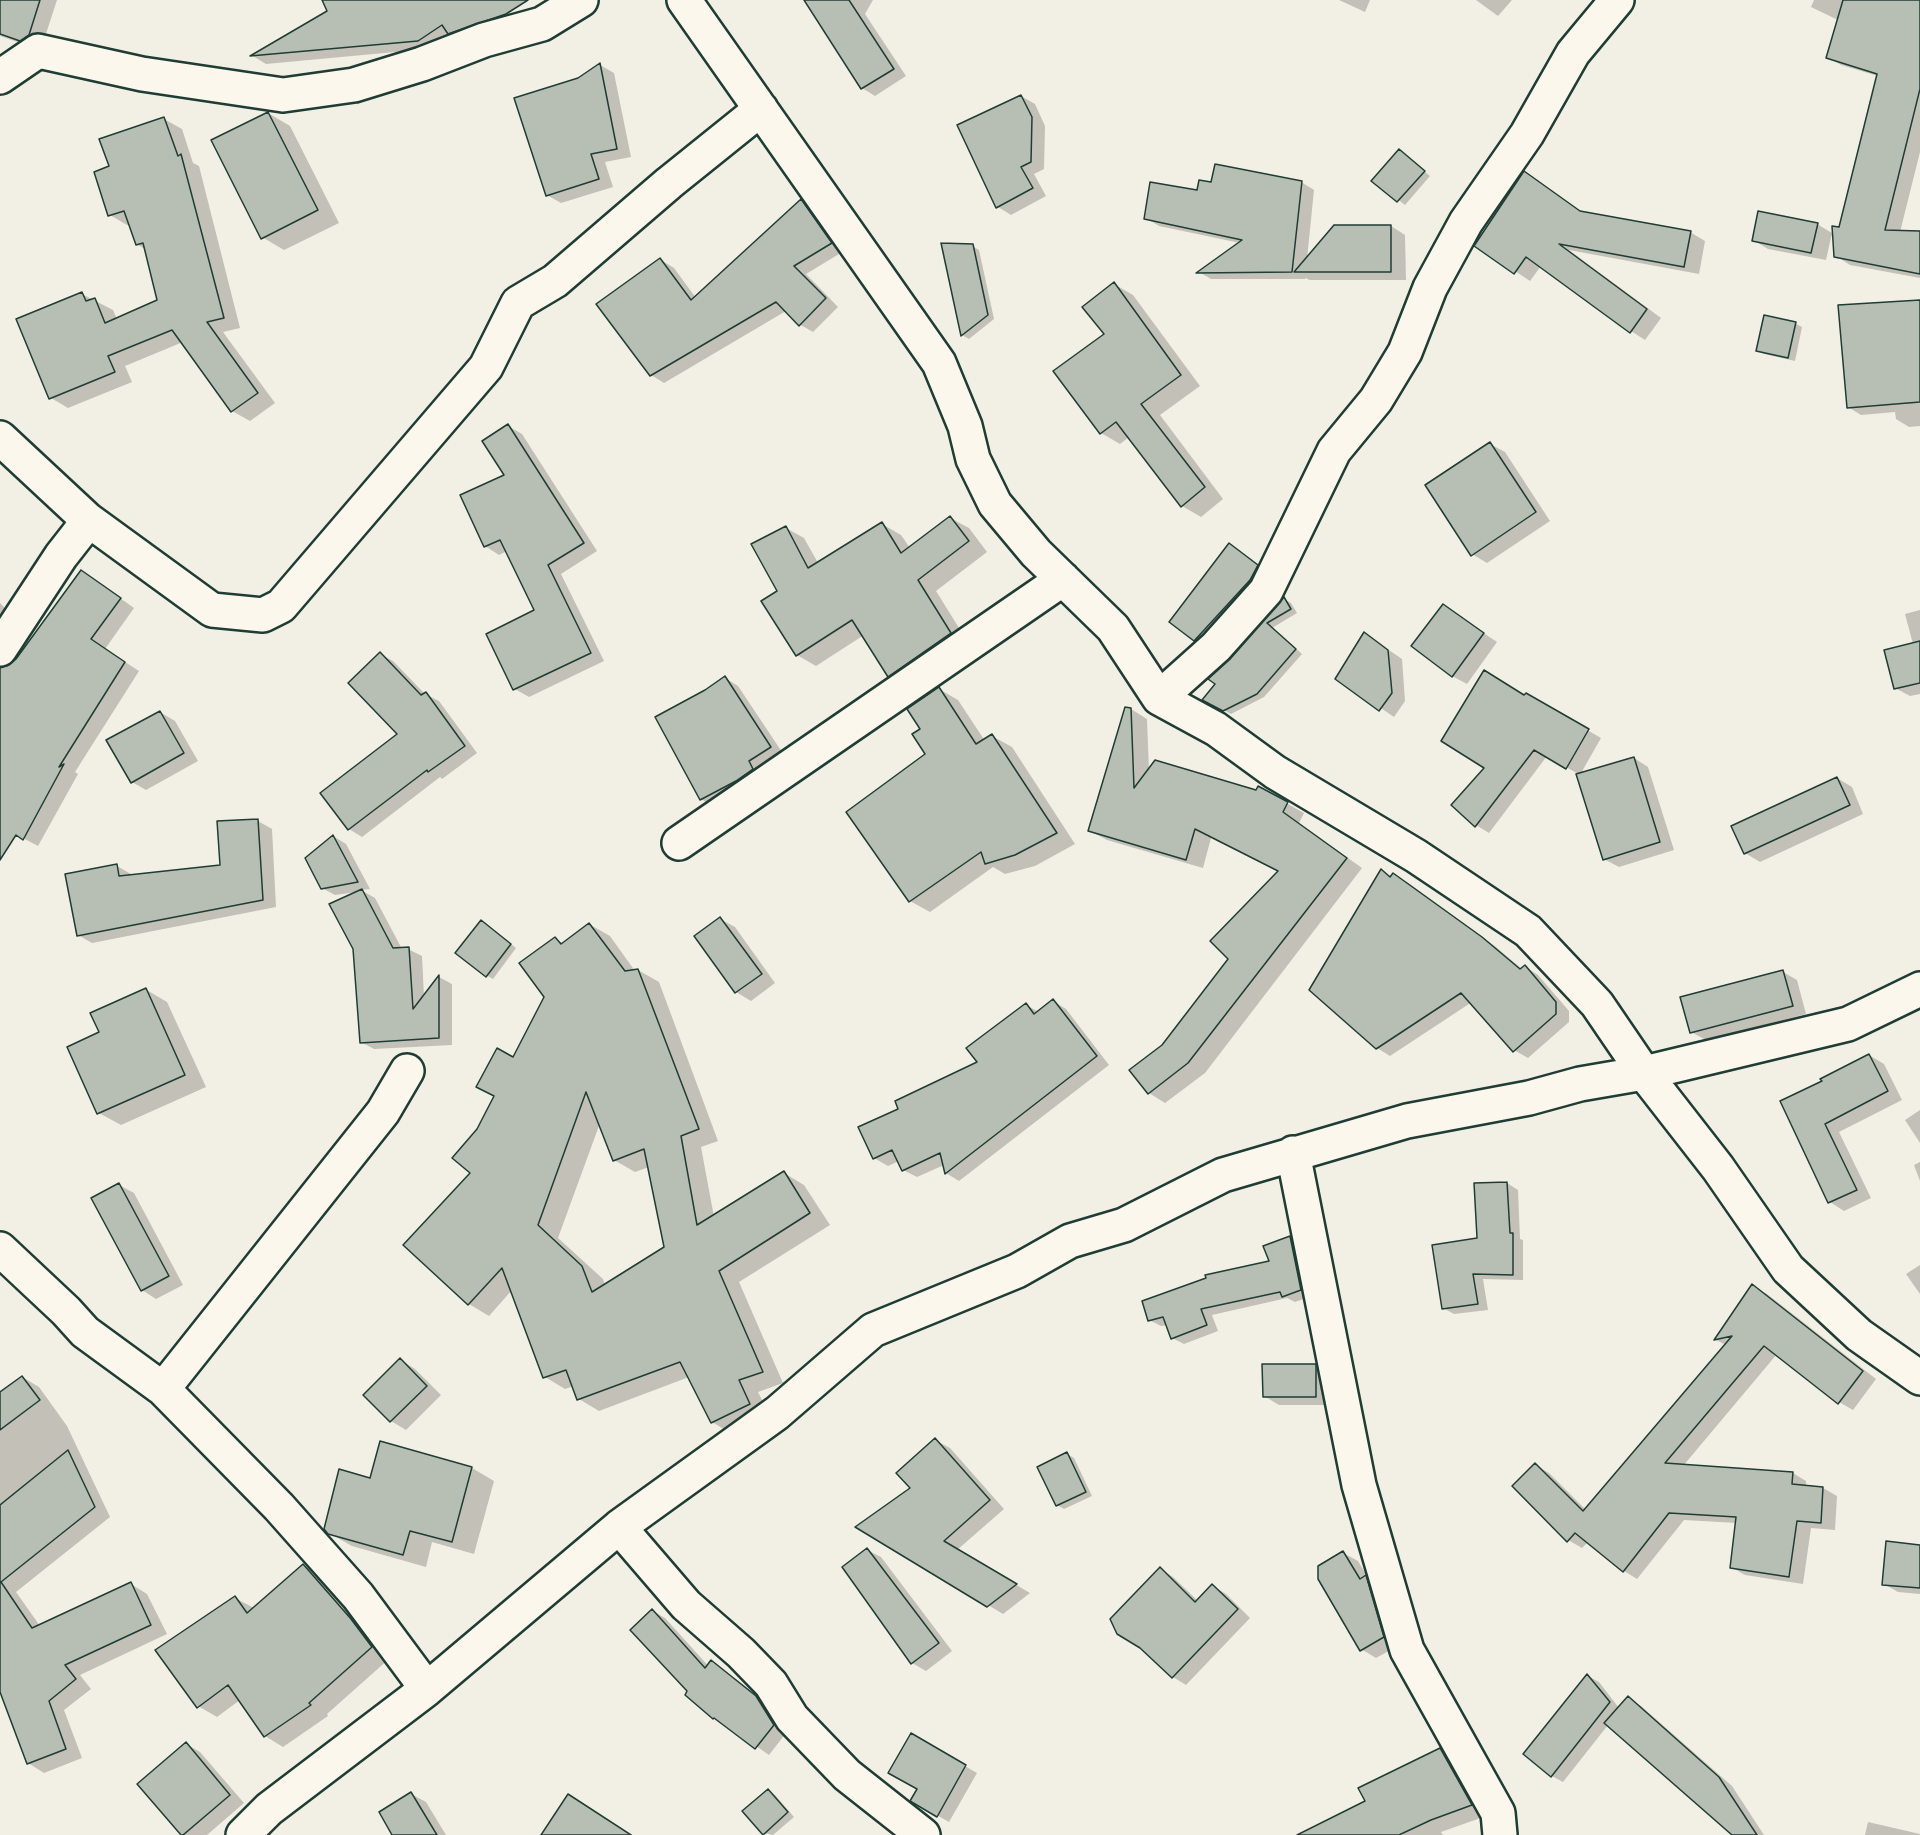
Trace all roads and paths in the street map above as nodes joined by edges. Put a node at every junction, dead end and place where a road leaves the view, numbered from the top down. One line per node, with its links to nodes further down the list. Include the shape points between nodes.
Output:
1 (581, 0): 4 (street, via 542,24 483,40 422,64 354,85 283,95 142,74 38,51)
2 (684, 0): 5 (street)
3 (1617, 0): 10 (street, via 1574,53 1527,134 1466,222 1430,288 1405,352 1376,400 1334,451 1266,591 1216,647)
4 (0, 78)
5 (761, 109): 7 (street, via 555,281 518,303 486,367 281,606 263,615 212,610); 8 (street, via 939,363 965,426 973,459 995,504)
6 (0, 438): 7 (street)
7 (87, 519): 9 (street)
8 (1063, 579): 10 (street, via 1113,628); 11 (street)
9 (0, 650)
10 (1159, 698): 14 (street, via 1216,729 1275,772 1416,856 1528,931 1598,1004)
11 (679, 843)
12 (1920, 989): 14 (street, via 1848,1024)
13 (407, 1071): 18 (street, via 383,1112)
14 (1644, 1073): 15 (street, via 1407,1121); 17 (street, via 1718,1168 1788,1269 1859,1335)
15 (1293, 1153): 19 (street, via 1223,1175 1124,1225 1070,1241 1017,1271 873,1330 777,1413); 23 (street, via 1359,1485 1407,1650 1498,1813)
16 (0, 1250): 18 (street, via 85,1332)
17 (1920, 1378)
18 (163, 1389): 20 (street, via 279,1507 358,1596)
19 (619, 1527): 20 (street); 22 (street, via 686,1605 771,1684 792,1718 847,1775)
20 (427, 1689): 21 (street, via 269,1809)
21 (243, 1835)
22 (923, 1835)
23 (1500, 1835)

